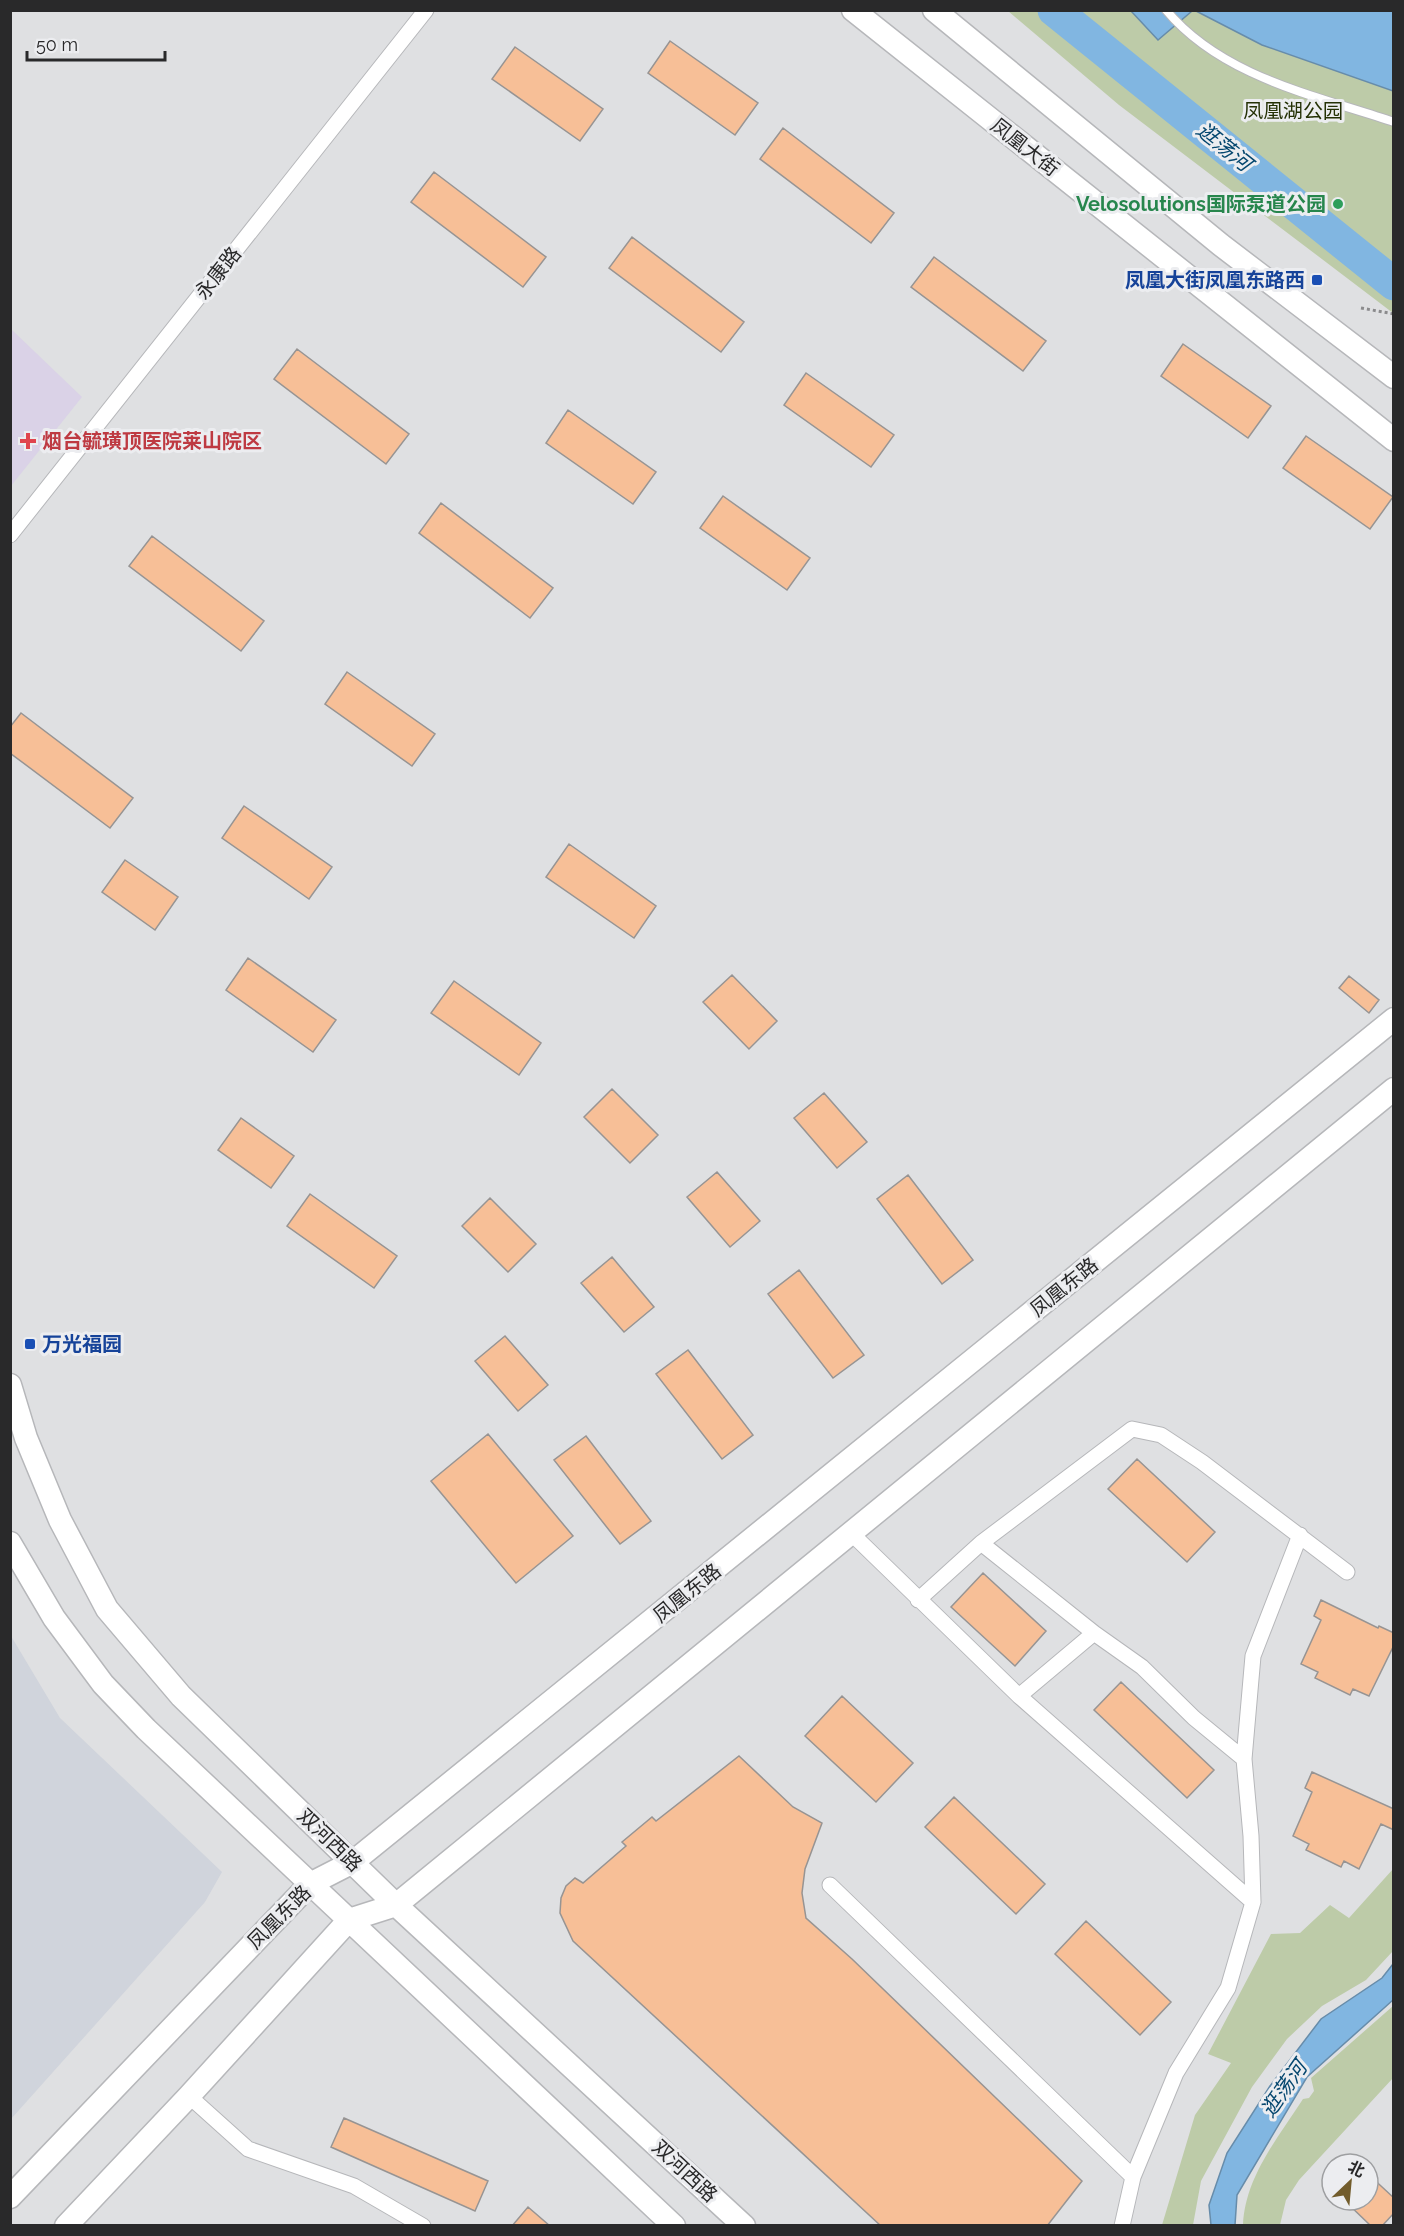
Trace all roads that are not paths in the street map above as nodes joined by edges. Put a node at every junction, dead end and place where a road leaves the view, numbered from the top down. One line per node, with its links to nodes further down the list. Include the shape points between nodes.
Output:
1 (426, 10): 8 (street, 永康路)
2 (853, 10): 7 (street, 凤凰大街)
3 (934, 10): 6 (street, via 1221,245)
4 (1166, 10): 5 (lane, via 1179,26 1214,53 1262,78)
5 (1394, 122)
6 (1394, 377)
7 (1394, 440)
8 (10, 535)
9 (1394, 1019): 21 (street, 凤凰东路)
10 (1394, 1089): 12 (street)
11 (10, 1385): 21 (street, 双河西路, via 26,1438 60,1520 107,1609 181,1696)
12 (851, 1533): 17 (street); 25 (street)
13 (1300, 1535): 15 (street, via 1161,1435 1132,1429); 16 (street); 20 (street, via 1253,1656)
14 (10, 1543): 22 (street, via 54,1618 103,1684)
15 (981, 1543): 17 (street); 18 (street)
16 (1347, 1572)
17 (918, 1600): 19 (street)
18 (1094, 1633): 19 (street); 20 (street, via 1142,1667 1194,1718)
19 (1019, 1696): 24 (street)
20 (1244, 1759): 24 (street)
21 (353, 1862): 22 (street, 凤凰东路); 25 (street, 双河西路)
22 (310, 1884): 26 (street); 29 (street, 凤凰东路)
23 (830, 1885): 28 (street)
24 (1254, 1902): 28 (street, via 1228,1988 1176,2073)
25 (396, 1905): 26 (street); 33 (street, 双河西路)
26 (349, 1920): 27 (street); 32 (street)
27 (189, 2096): 30 (street); 31 (street, via 248,2149 354,2186)
28 (1133, 2177): 34 (street)
29 (10, 2197)
30 (66, 2226)
31 (423, 2226)
32 (674, 2226)
33 (744, 2226)
34 (1122, 2226)

